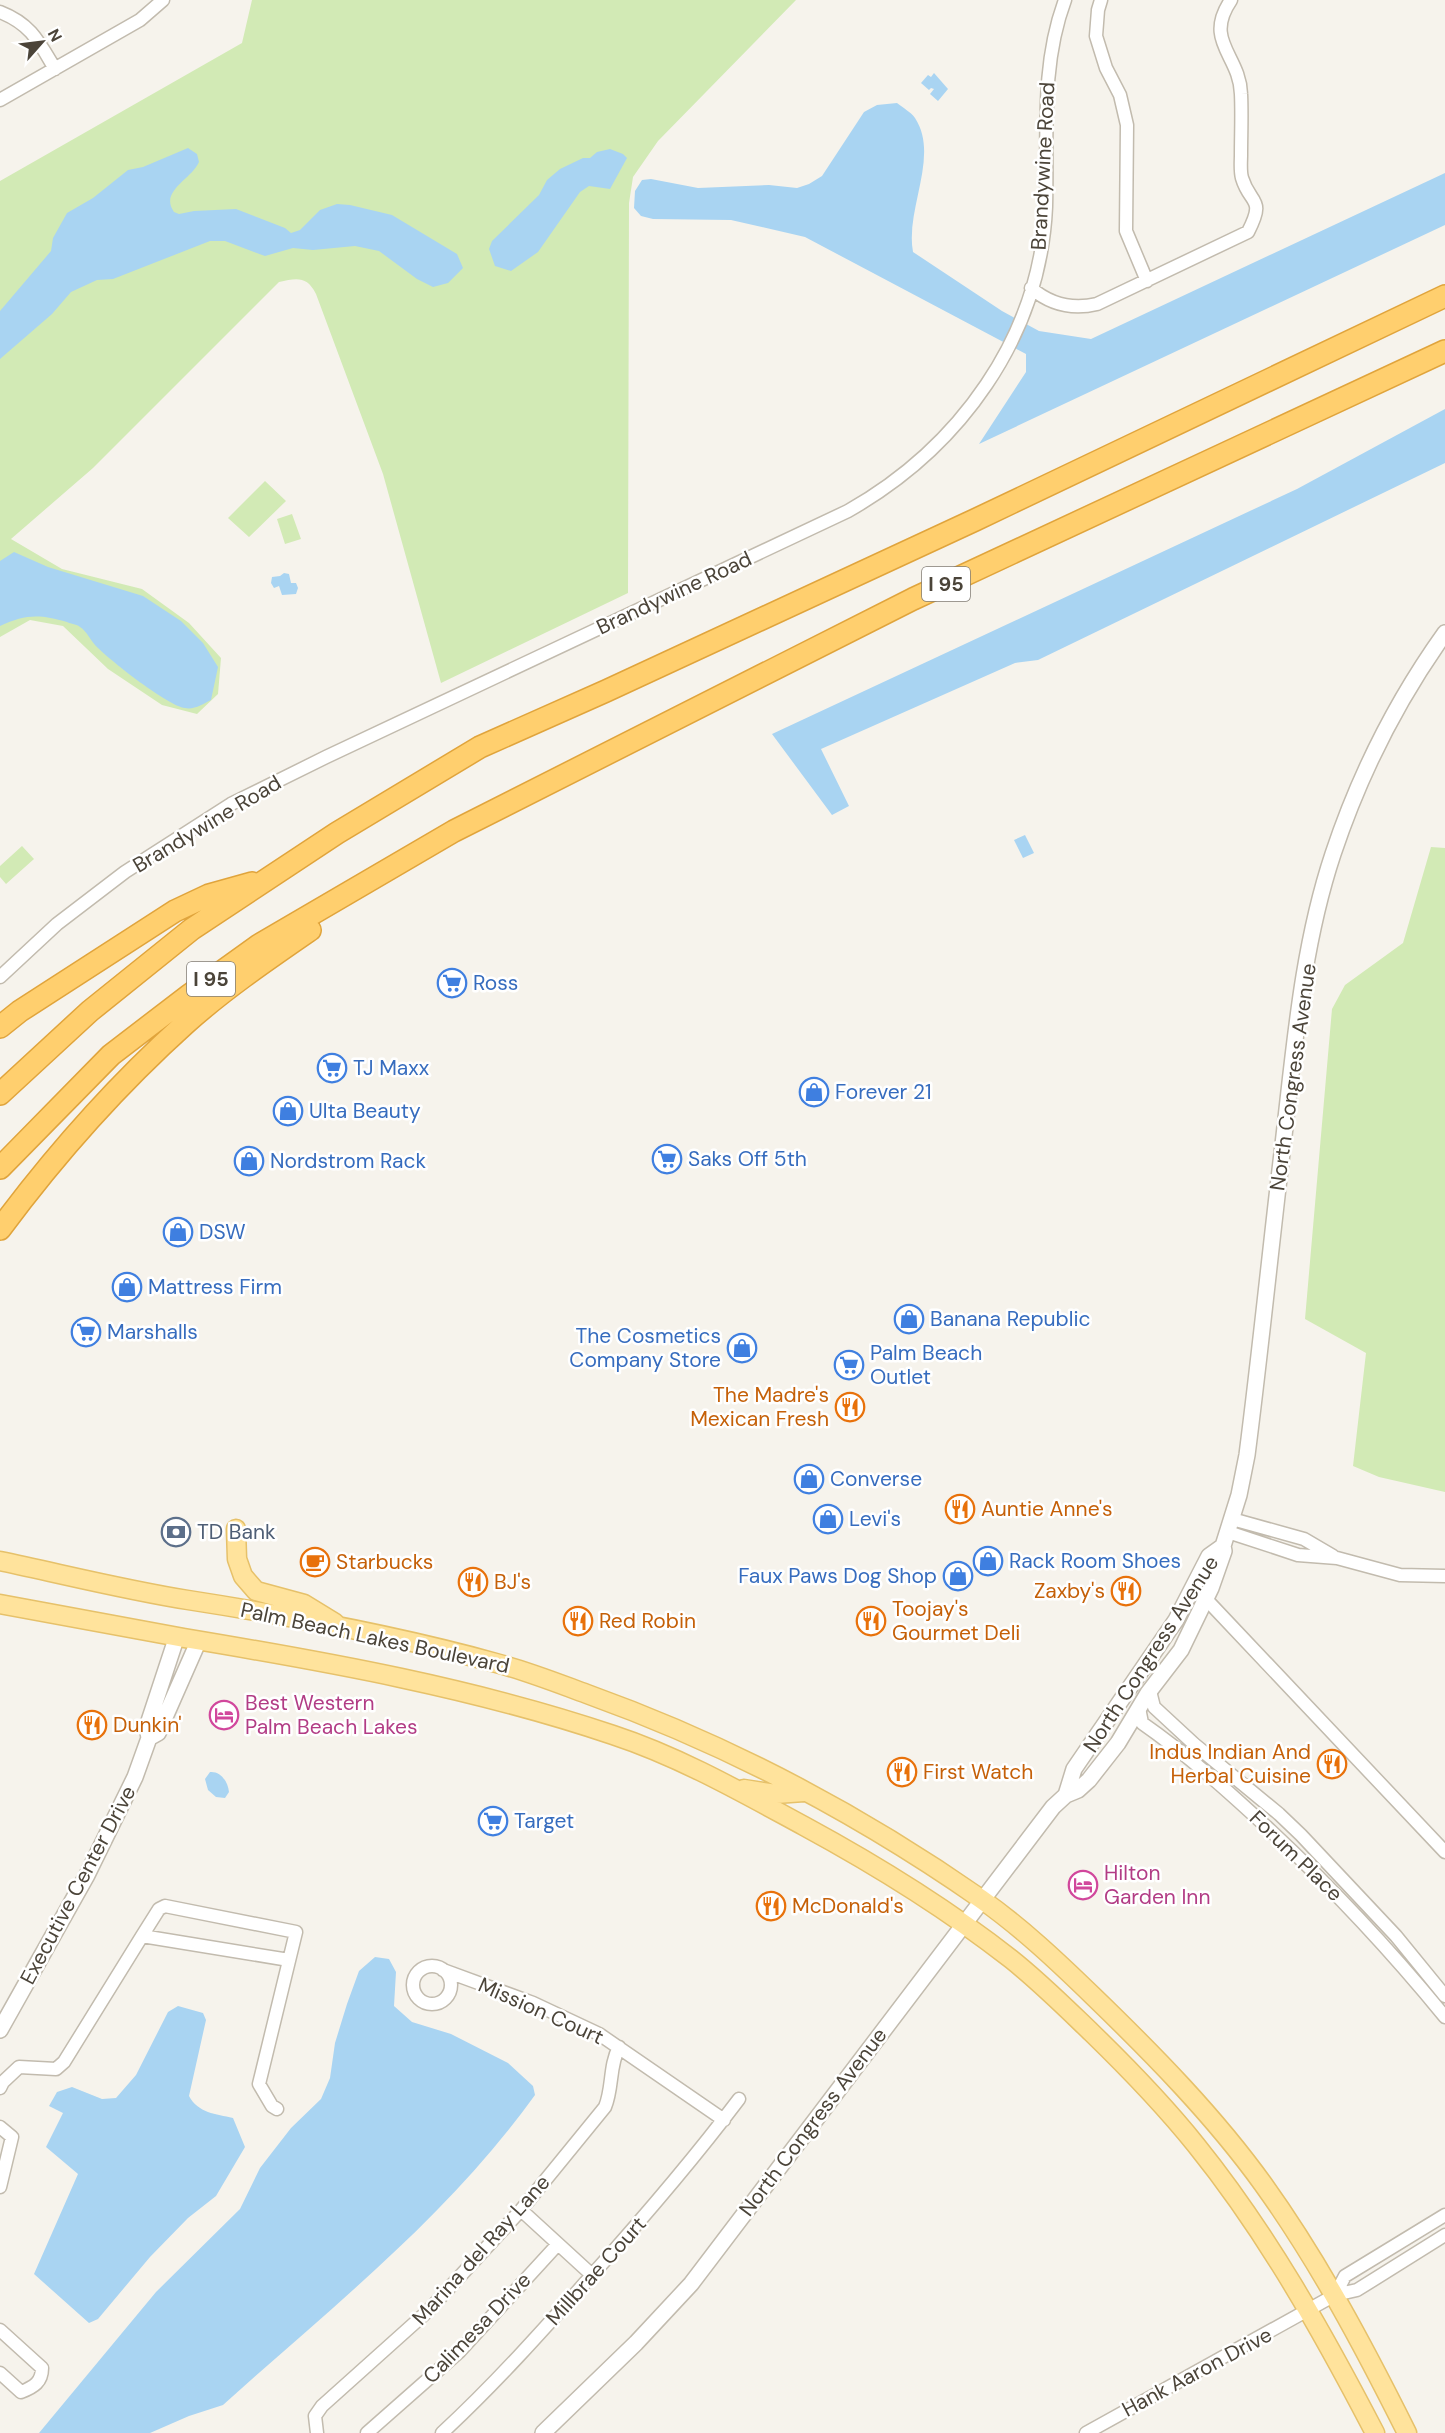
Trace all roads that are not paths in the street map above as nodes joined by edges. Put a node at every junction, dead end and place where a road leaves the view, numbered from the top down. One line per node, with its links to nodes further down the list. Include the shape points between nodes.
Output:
1 (162, 0): 6 (street, via 140,20)
2 (1065, 0): 9 (street, Brandywine Road, via 1047,74 1045,211)
3 (1101, 0): 8 (street, via 1096,36 1120,95 1127,125 1126,231)
4 (1231, 0): 8 (street, via 1222,13 1220,38 1239,76 1241,177 1256,203 1254,220 1248,232)
5 (0, 12): 6 (street, via 27,27)
6 (55, 69): 7 (street)
7 (0, 100)
8 (1147, 281): 9 (street, via 1082,307 1051,301)
9 (1031, 288): 15 (street, Brandywine Road, via 1009,347 981,393 944,439 874,496 231,804 125,872 57,924)
10 (1445, 296): 14 (highway, I 95, via 942,535 480,747 337,833)
11 (1445, 351): 13 (highway, I 95, via 913,600)
12 (1445, 633): 21 (street, North Congress Avenue, via 1421,665 1379,742 1324,884 1299,1005 1247,1455)
13 (454, 831): 18 (highway, I 95, via 259,945 188,996 111,1055); 19 (highway, via 273,955 187,1022 96,1112)
14 (272, 878): 16 (highway, via 209,895 175,912 29,1004); 17 (highway, I 95, via 192,929 90,1011)
15 (0, 976)
16 (0, 1027)
17 (0, 1094)
18 (0, 1168)
19 (0, 1229)
20 (236, 1529): 26 (main road, via 237,1559 243,1576 256,1591 304,1604)
21 (1228, 1532): 23 (street, via 1304,1539 1336,1558 1400,1575); 24 (street, North Congress Avenue); 29 (street, North Congress Avenue, via 1209,1556 1176,1620)
22 (0, 1561): 26 (main road, Palm Beach Lakes Boulevard)
23 (1445, 1576)
24 (1205, 1598): 30 (street, North Congress Avenue, via 1181,1650); 36 (street)
25 (0, 1604): 27 (main road, Palm Beach Lakes Boulevard)
26 (344, 1629): 34 (main road, Palm Beach Lakes Boulevard, via 495,1662 590,1695 731,1753)
27 (177, 1636): 28 (main road, Palm Beach Lakes Boulevard); 32 (street, Executive Center Drive, via 147,1727)
28 (199, 1640): 32 (street, Executive Center Drive, via 158,1733); 33 (main road, Palm Beach Lakes Boulevard, via 352,1668 519,1706 617,1736)
29 (1138, 1676): 31 (street); 35 (street, North Congress Avenue, via 1074,1769)
30 (1150, 1691): 31 (street, North Congress Avenue); 42 (street, Forum Place, via 1154,1707 1301,1835 1396,1936)
31 (1139, 1708): 35 (street, North Congress Avenue, via 1089,1779); 43 (street, Forum Place, via 1142,1722 1225,1788 1316,1873)
32 (149, 1738): 44 (street, Executive Center Drive, via 135,1777 87,1875)
33 (725, 1784): 34 (main road, via 767,1793); 38 (main road, Palm Beach Lakes Boulevard, via 843,1847)
34 (804, 1792): 37 (main road, Palm Beach Lakes Boulevard, via 858,1821)
35 (1066, 1795): 37 (street, North Congress Avenue)
36 (1445, 1852)
37 (982, 1900): 38 (street, North Congress Avenue); 57 (main road, Palm Beach Lakes Boulevard, via 1066,1970 1184,2090 1262,2182)
38 (963, 1925): 58 (main road, Palm Beach Lakes Boulevard, via 1046,1988 1167,2111 1222,2179); 64 (street, North Congress Avenue, via 691,2284)
39 (142, 1935): 40 (street); 40 (street, via 159,1910 170,1906 296,1932); 46 (street, via 64,2062 56,2069 19,2067)
40 (290, 1960): 48 (street, via 259,2084)
41 (443, 1970): 45 (street, Mission Court, via 533,2003)
42 (1445, 1996)
43 (1445, 2017)
44 (0, 2030)
45 (619, 2047): 49 (street, Mission Court); 52 (street, Marina del Ray Lane, via 605,2107)
46 (0, 2088)
47 (739, 2099): 49 (street, Millbrae Court)
48 (277, 2109)
49 (724, 2120): 56 (street, Millbrae Court)
50 (0, 2127): 51 (street, via 12,2137)
51 (0, 2187)
52 (521, 2210): 55 (street); 61 (street, Marina del Ray Lane, via 428,2311 322,2406 315,2416)
53 (1445, 2215): 57 (street, via 1345,2276)
54 (1445, 2235): 57 (street, via 1357,2290)
55 (558, 2244): 56 (street); 62 (street, Calimesa Drive, via 460,2351)
56 (592, 2275): 63 (street, Millbrae Court, via 525,2352)
57 (1335, 2295): 58 (street, Hank Aaron Drive); 67 (main road, Palm Beach Lakes Boulevard)
58 (1308, 2311): 65 (street, Hank Aaron Drive); 66 (main road, Palm Beach Lakes Boulevard)
59 (0, 2330): 60 (street, via 42,2368 42,2376 21,2392)
60 (0, 2373)
61 (317, 2433)
62 (367, 2433)
63 (442, 2433)
64 (543, 2433)
65 (1086, 2433)
66 (1375, 2433)
67 (1407, 2433)

